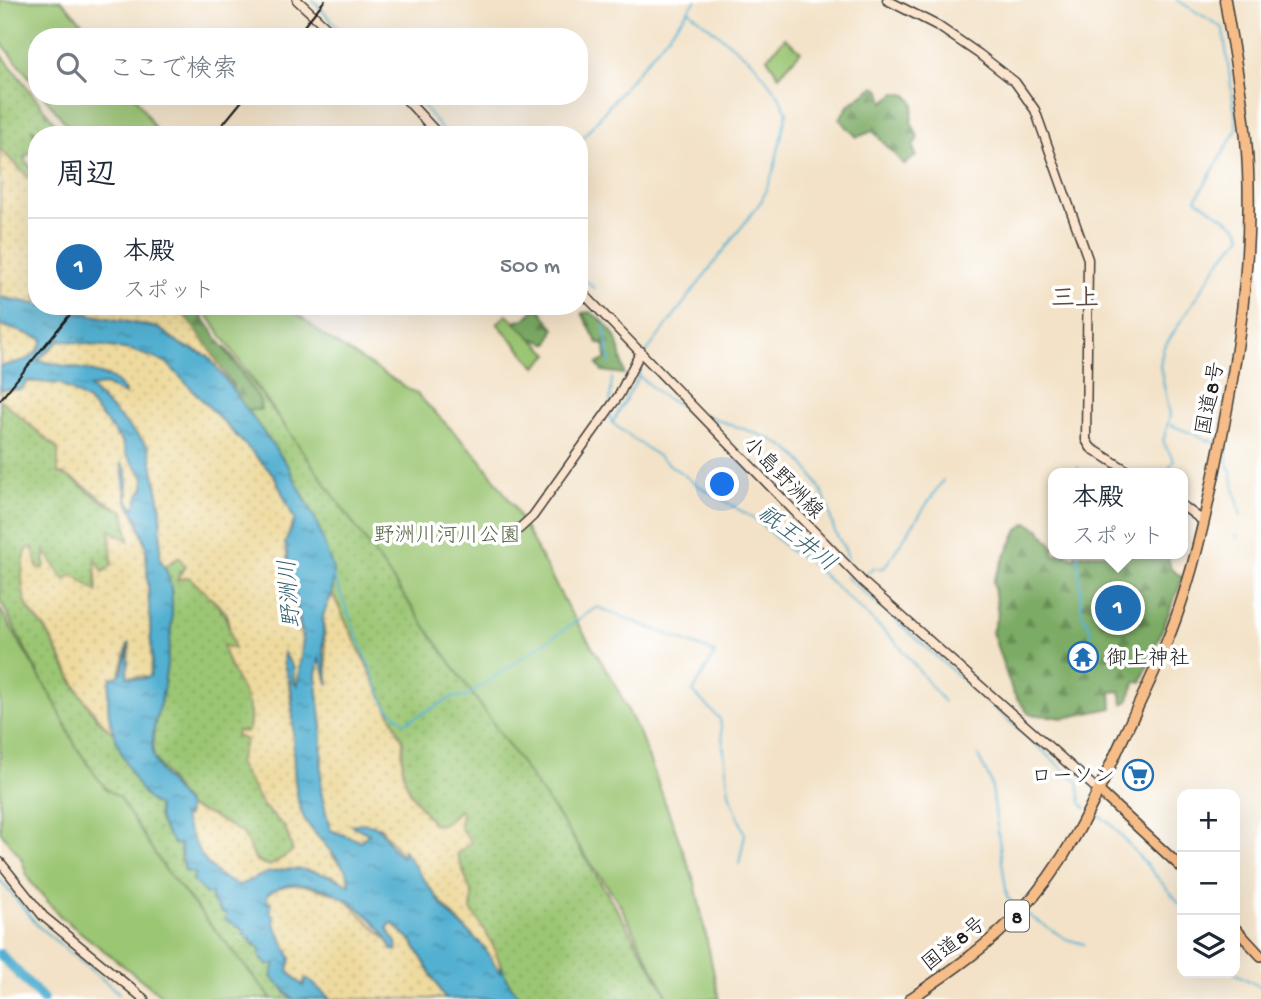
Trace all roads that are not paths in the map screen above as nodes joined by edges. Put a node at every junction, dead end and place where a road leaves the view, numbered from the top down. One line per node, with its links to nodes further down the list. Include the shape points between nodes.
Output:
1 (297, 0): 4 (street)
2 (887, 0): 9 (street, via 962,41 1028,97 1088,259 1086,440)
3 (1225, 0): 11 (highway, 国道8号 / 8, via 1244,121 1248,250 1239,345)
4 (327, 28)
5 (411, 105): 6 (street)
6 (431, 126)
7 (588, 298): 8 (street, 小島野洲線)
8 (641, 352): 12 (street, via 619,395); 13 (street, 小島野洲線, via 863,582)
9 (1123, 468)
10 (1188, 510): 11 (street)
11 (1203, 521): 13 (highway, 国道8号 / 8, via 1173,628)
12 (519, 529)
13 (1099, 791): 15 (main road); 19 (highway, 国道8号 / 8, via 1066,854 1019,914)
14 (0, 862): 18 (street, via 43,916)
15 (1177, 863)
16 (1240, 933): 17 (main road)
17 (1261, 956)
18 (144, 999)
19 (910, 999)

